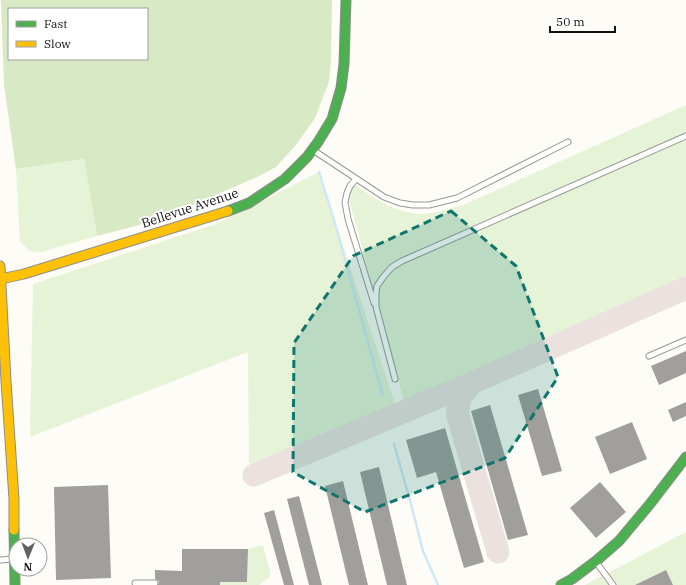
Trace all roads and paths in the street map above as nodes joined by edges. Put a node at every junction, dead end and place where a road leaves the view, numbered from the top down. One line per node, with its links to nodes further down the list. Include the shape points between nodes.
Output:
1 (346, 0): 4 (street, Bellevue Avenue, via 341,88 332,119)
2 (686, 136): 8 (lane, via 402,261 392,268 377,286)
3 (568, 142): 5 (lane, via 457,198 429,206 400,203 384,197)
4 (312, 150): 5 (lane); 7 (street, Bellevue Avenue, via 285,179 249,203 228,212)
5 (356, 179): 8 (lane, via 350,186 345,202)
6 (0, 266): 7 (street)
7 (1, 279): 13 (street)
8 (376, 307): 11 (lane)
9 (686, 340): 10 (lane)
10 (649, 356)
11 (395, 379)
12 (686, 457): 14 (street, via 619,542)
13 (14, 537)
14 (596, 561): 17 (street); 18 (lane)
15 (135, 583): 16 (lane)
16 (155, 583)
17 (561, 585)
18 (613, 585)

